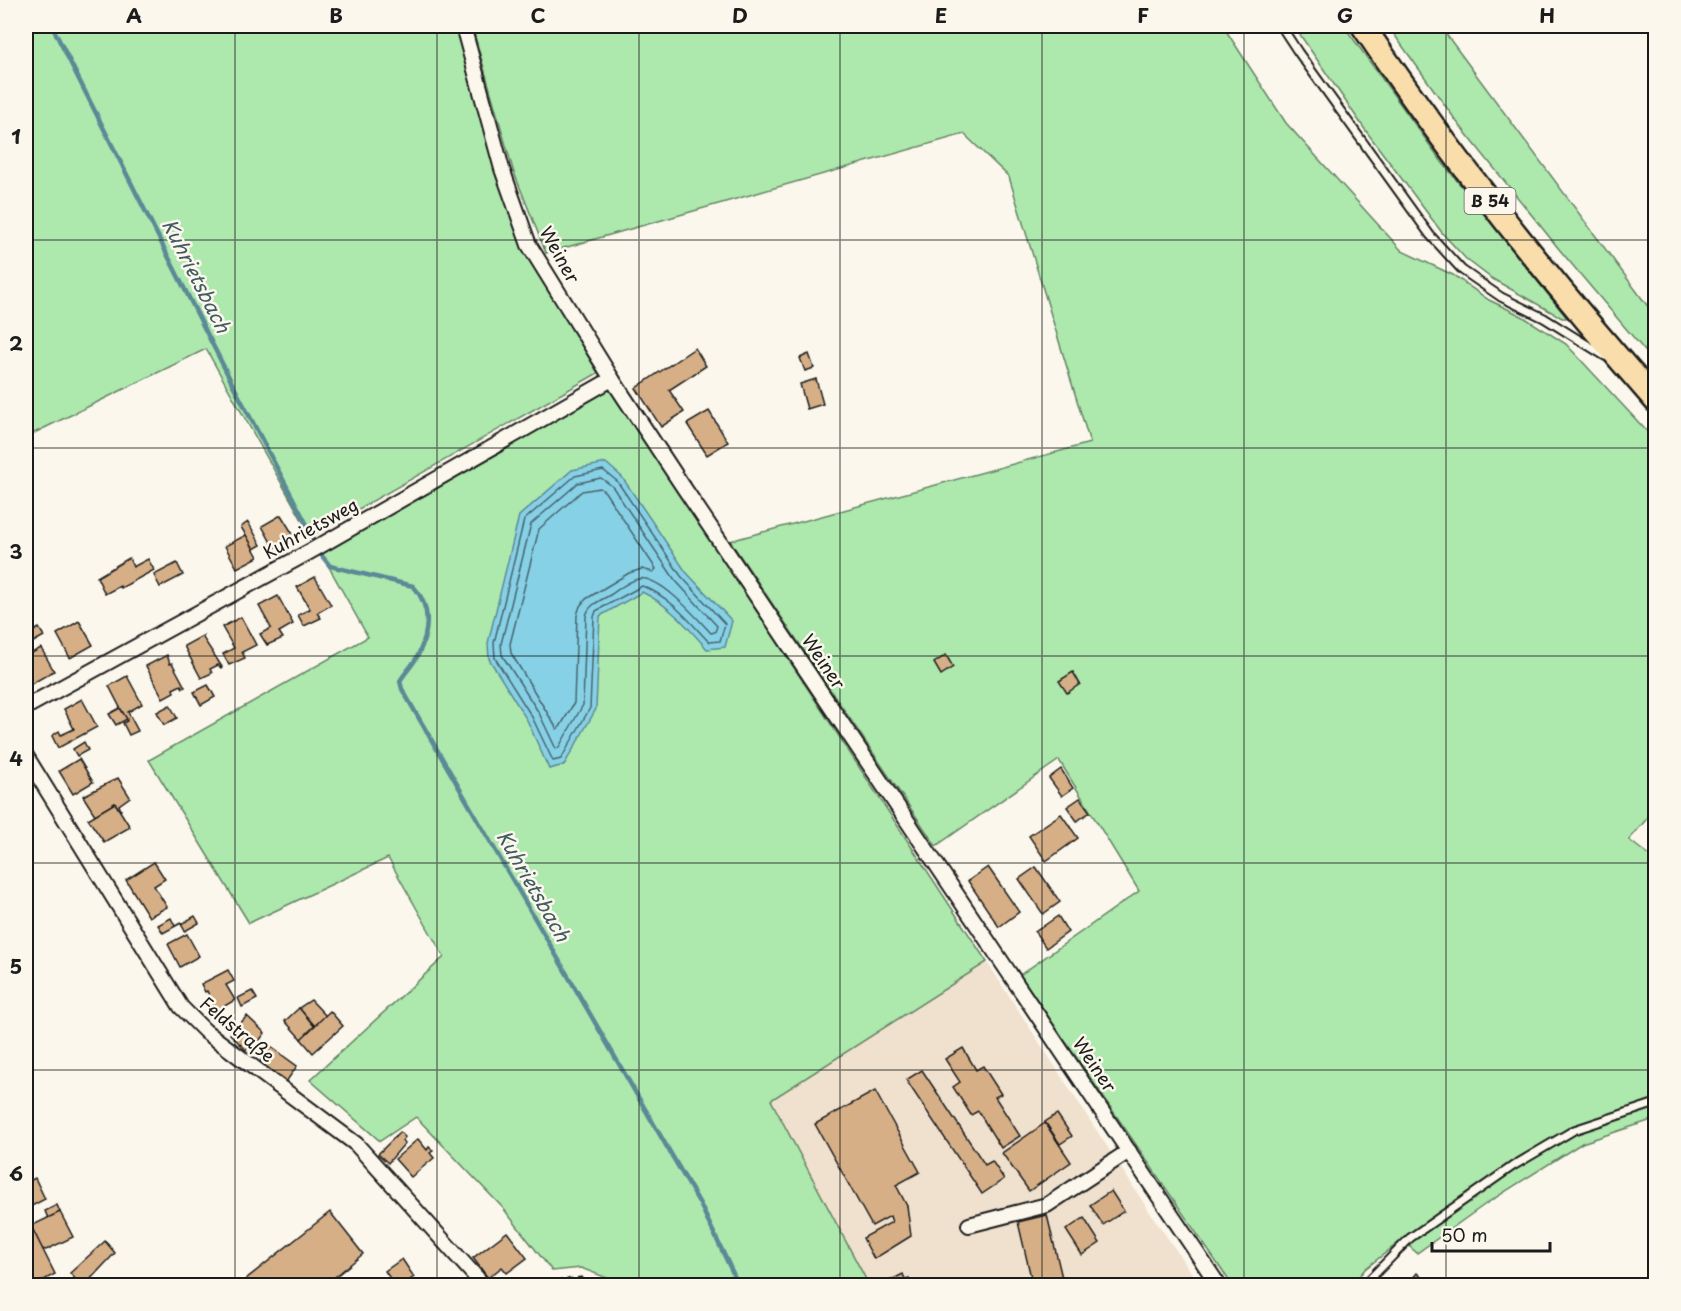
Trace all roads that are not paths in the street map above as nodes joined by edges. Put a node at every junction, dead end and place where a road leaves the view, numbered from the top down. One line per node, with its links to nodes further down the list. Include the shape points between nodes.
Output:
1 (462, 26): 5 (street, Weiner, via 502,169 529,245)
2 (1281, 26): 4 (lane, via 1430,235 1462,270 1501,297 1544,318)
3 (1363, 26): 4 (highway, B 54, via 1477,184)
4 (1627, 369): 6 (highway, B 54)
5 (612, 379): 7 (street, Kuhrietsweg, via 311,551); 10 (street, Weiner)
6 (1656, 401)
7 (26, 707)
8 (26, 756): 12 (street, Feldstraße, via 182,1006 205,1031 356,1144 477,1278)
9 (1656, 1103): 14 (lane, via 1574,1130 1513,1166 1410,1238)
10 (1129, 1151): 11 (street, via 1047,1205); 13 (street, Weiner)
11 (969, 1225)
12 (480, 1286)
13 (1219, 1286)
14 (1363, 1286)

